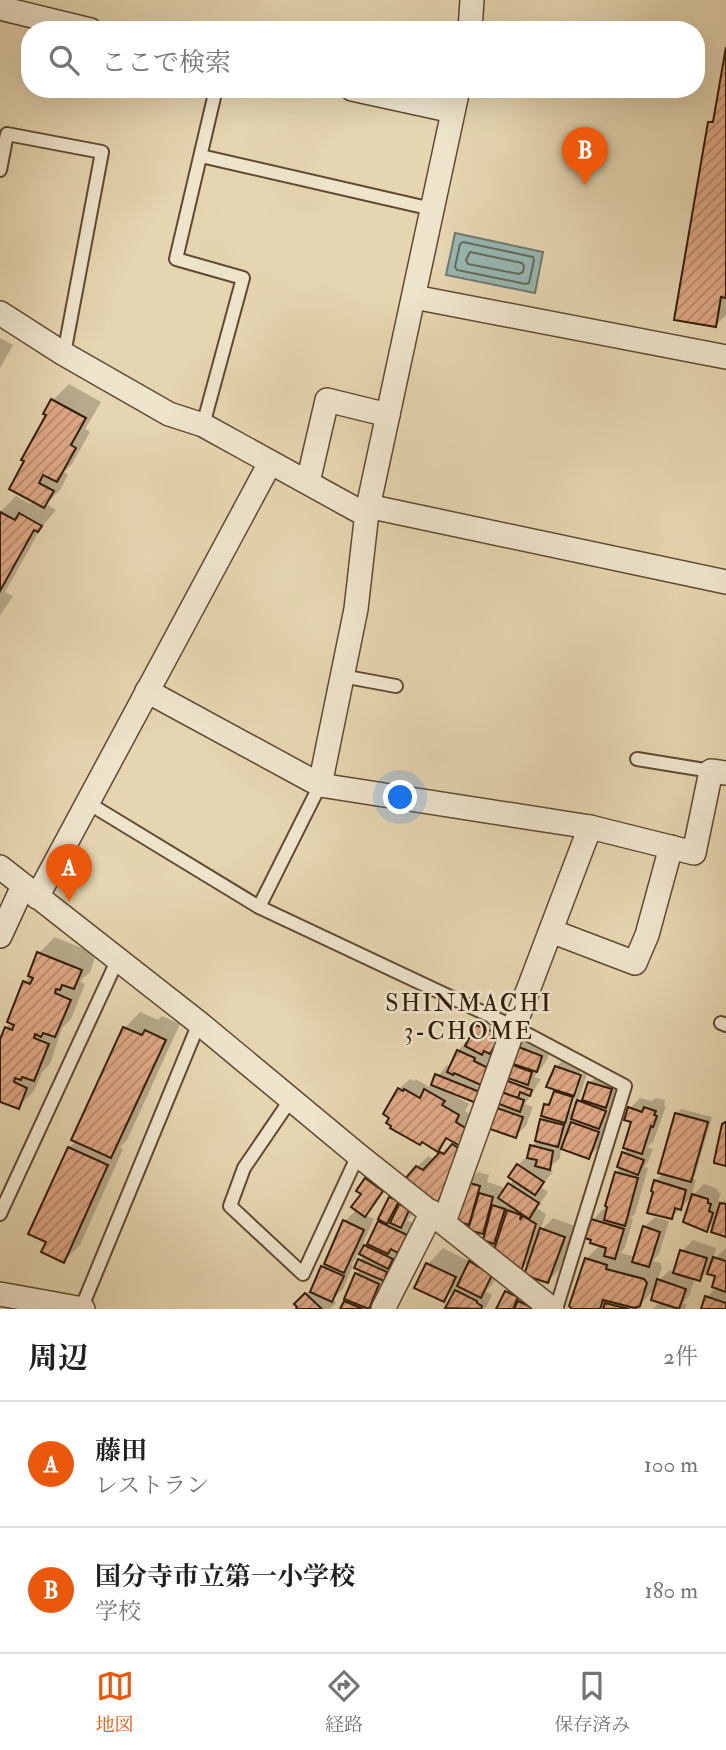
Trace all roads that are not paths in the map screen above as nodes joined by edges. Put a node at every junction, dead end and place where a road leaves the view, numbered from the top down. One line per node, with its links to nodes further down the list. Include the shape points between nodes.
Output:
1 (472, 0): 4 (street)
2 (0, 8): 3 (street)
3 (53, 21)
4 (471, 21)
5 (214, 98): 8 (lane)
6 (436, 98): 7 (street)
7 (455, 100): 10 (street)
8 (201, 156): 10 (lane); 16 (lane, via 176,259 243,278)
9 (0, 170): 13 (lane, via 7,134 102,152)
10 (432, 209): 11 (street)
11 (414, 297): 14 (street); 15 (street)
12 (0, 313): 13 (street)
13 (64, 354): 16 (street, via 169,414)
14 (726, 357)
15 (388, 415): 18 (street, via 327,400); 19 (street)
16 (204, 425): 17 (street)
17 (270, 463): 18 (street); 23 (street)
18 (308, 482): 19 (street)
19 (367, 512): 20 (street, via 377,509); 21 (street, via 356,609)
20 (726, 582)
21 (342, 676): 22 (lane); 26 (street)
22 (397, 686)
23 (147, 691): 26 (street); 27 (street)
24 (637, 759): 25 (lane)
25 (718, 772): 29 (street, via 694,853)
26 (320, 785): 28 (street); 32 (lane)
27 (88, 803): 31 (street); 32 (lane)
28 (590, 827): 29 (street); 33 (street)
29 (671, 847): 33 (street, via 635,962)
30 (0, 867): 31 (street)
31 (30, 892): 34 (street); 35 (street)
32 (259, 907): 37 (lane)
33 (551, 931): 37 (street)
34 (0, 936)
35 (117, 961): 36 (street); 40 (lane)
36 (199, 1023): 38 (street); 43 (lane)
37 (514, 1027): 41 (street); 45 (lane, via 625,1086)
38 (290, 1099): 39 (street); 39 (lane, via 244,1168 230,1206 303,1274)
39 (358, 1154): 41 (street)
40 (0, 1214)
41 (438, 1217): 44 (street); 45 (street)
42 (0, 1294): 43 (street)
43 (82, 1309)
44 (383, 1309)
45 (554, 1309)

